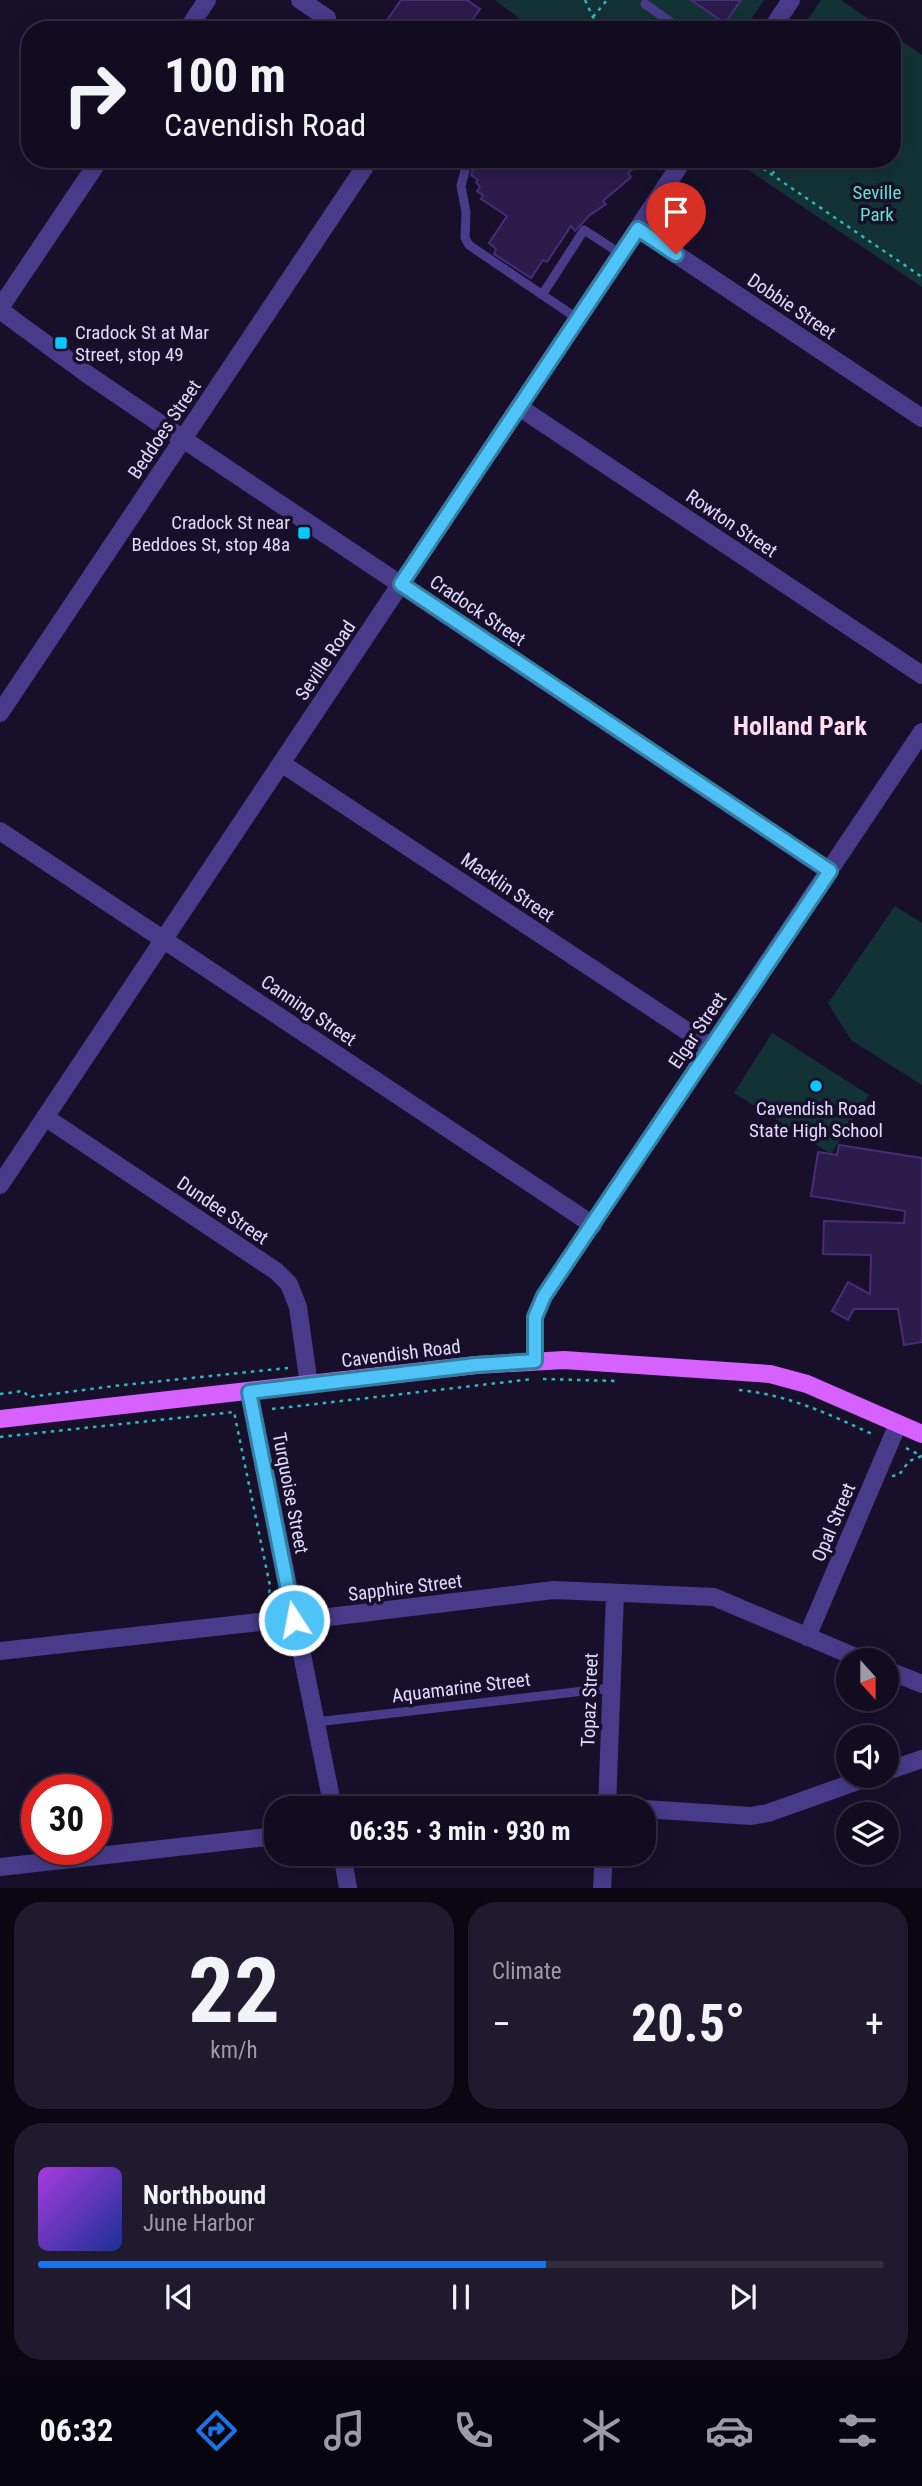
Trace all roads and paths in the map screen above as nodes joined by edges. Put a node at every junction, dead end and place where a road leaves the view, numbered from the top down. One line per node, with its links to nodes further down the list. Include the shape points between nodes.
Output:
1 (207, 0): 9 (street)
2 (300, 0): 8 (street)
3 (585, 0): 7 (path)
4 (607, 0): 7 (path)
5 (791, 0): 12 (street)
6 (645, 4): 11 (lane)
7 (593, 17): 10 (path)
8 (327, 18)
9 (193, 21)
10 (595, 21)
11 (669, 21)
12 (777, 21)
13 (94, 168): 24 (street)
14 (360, 168): 28 (street, Beddoes Street)
15 (466, 168): 23 (lane, via 461,186 469,245)
16 (678, 168): 20 (street, Seville Road)
17 (763, 168): 19 (path)
18 (778, 168): 19 (path)
19 (772, 174): 22 (path)
20 (638, 229): 21 (street, Seville Road); 27 (street, Dobbie Street)
21 (621, 254): 23 (lane, via 584,230); 25 (street, Seville Road)
22 (922, 277)
23 (542, 295): 25 (lane)
24 (0, 309): 28 (street, Cradock Street)
25 (578, 319): 26 (street, Seville Road)
26 (519, 407): 29 (street, Seville Road); 30 (street, Rowton Street)
27 (922, 418)
28 (183, 439): 29 (street, Cradock Street); 31 (street, Beddoes Street)
29 (401, 584): 33 (street, Seville Road); 35 (street, Cradock Street)
30 (922, 675)
31 (0, 713)
32 (919, 743): 35 (street, Elgar Street)
33 (281, 763): 36 (street, Seville Road); 37 (street, Macklin Street)
34 (0, 831): 36 (street, Canning Street)
35 (830, 871): 37 (street, Elgar Street)
36 (163, 939): 38 (street, Seville Road); 40 (street, Canning Street)
37 (711, 1047): 40 (street, Elgar Street)
38 (45, 1117): 39 (street, Seville Road); 44 (street, Dundee Street, via 289,1284 298,1307)
39 (0, 1185)
40 (593, 1225): 41 (street, Elgar Street, via 540,1303 534,1325)
41 (535, 1361): 44 (main road, Cavendish Road); 50 (main road, Cavendish Road, via 770,1374 807,1384)
42 (288, 1368): 47 (path, via 29,1397 23,1391)
43 (619, 1381): 48 (path, via 542,1379)
44 (309, 1385): 46 (main road, Cavendish Road)
45 (728, 1388): 52 (path, via 765,1392 809,1405)
46 (249, 1392): 49 (main road, Cavendish Road); 59 (street, Turquoise Street)
47 (0, 1394)
48 (272, 1409)
49 (0, 1419)
50 (898, 1424): 51 (main road, Cavendish Road); 56 (street, Opal Street)
51 (922, 1434)
52 (875, 1435)
53 (0, 1437): 58 (path, via 234,1412 270,1586)
54 (906, 1448): 55 (path)
55 (922, 1456): 56 (path, via 909,1461 897,1476)
56 (878, 1471): 60 (street, Opal Street)
57 (615, 1594): 59 (street, Sapphire Street, via 554,1591); 60 (street, Sapphire Street, via 715,1597); 65 (street, Topaz Street)
58 (268, 1603)
59 (294, 1620): 62 (street, Sapphire Street); 66 (street, Turquoise Street)
60 (807, 1637): 61 (street, Sapphire Street)
61 (836, 1649)
62 (0, 1651)
63 (900, 1675): 64 (street)
64 (922, 1684)
65 (610, 1688): 66 (lane, Aquamarine Street); 71 (street, Topaz Street)
66 (316, 1722): 70 (street, Turquoise Street)
67 (922, 1759): 68 (street)
68 (899, 1767)
69 (838, 1788): 72 (street, via 768,1813)
70 (331, 1796)
71 (607, 1796)
72 (656, 1810)
73 (264, 1837): 76 (street)
74 (344, 1866): 77 (street)
75 (603, 1866): 78 (street)
76 (0, 1867)
77 (348, 1888)
78 (602, 1888)

